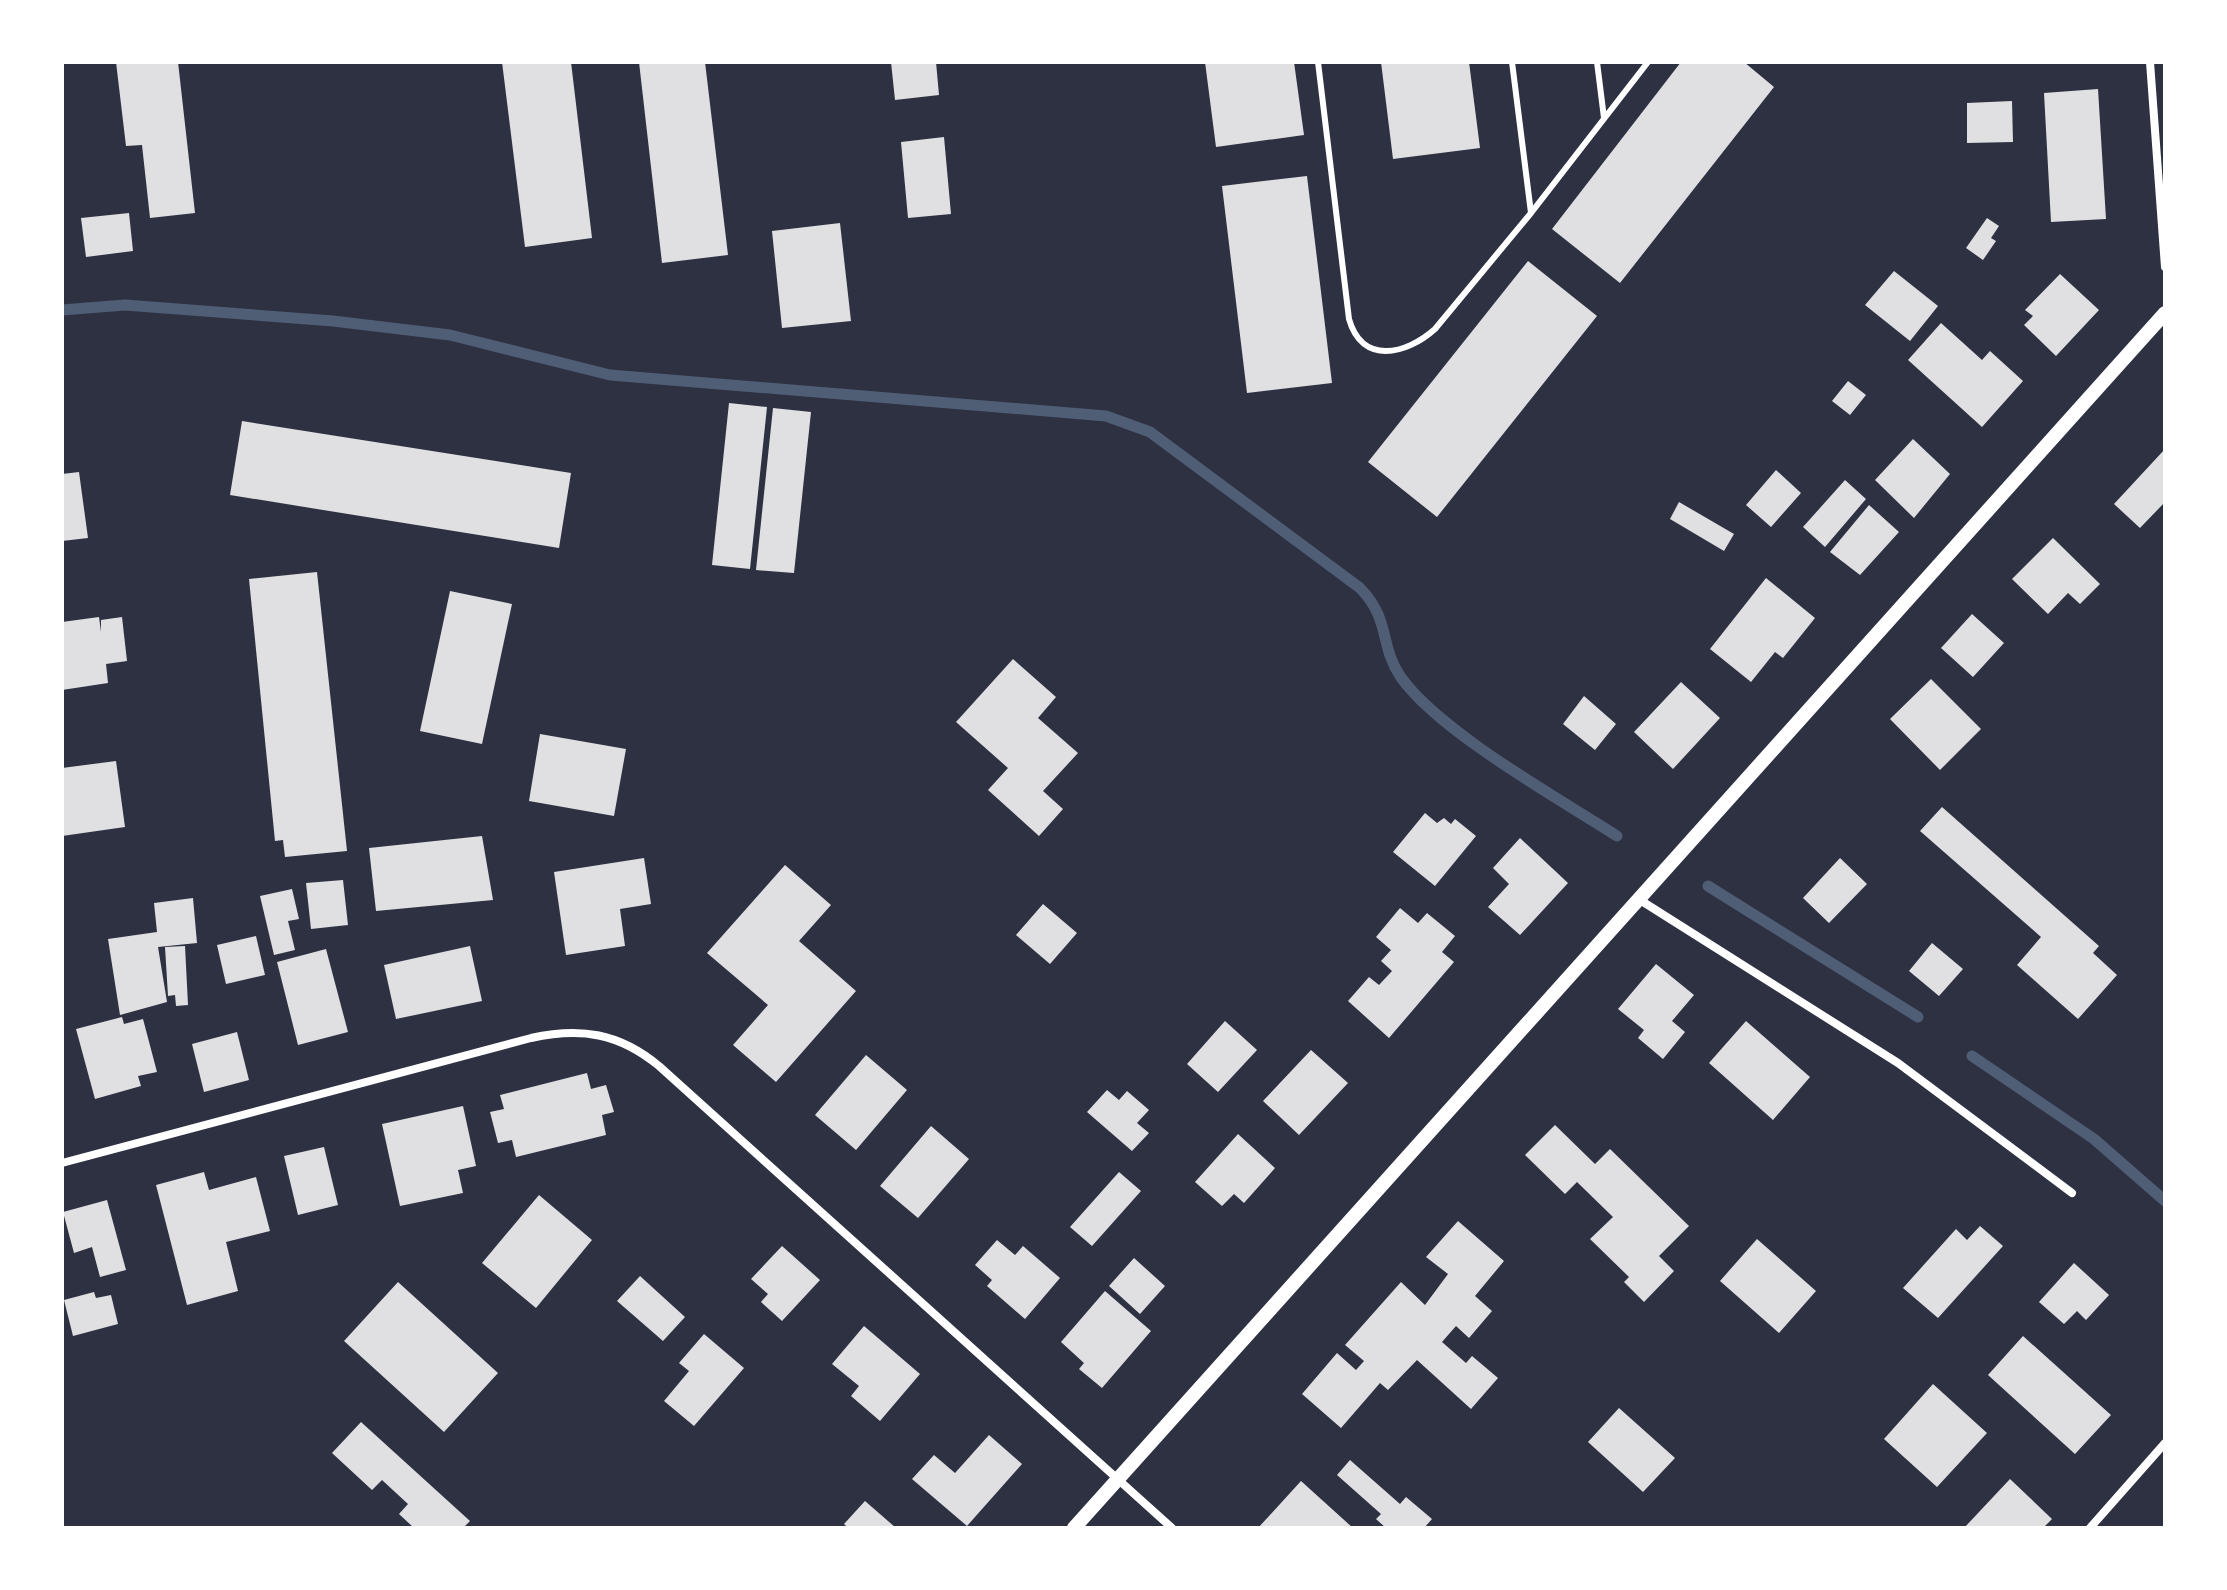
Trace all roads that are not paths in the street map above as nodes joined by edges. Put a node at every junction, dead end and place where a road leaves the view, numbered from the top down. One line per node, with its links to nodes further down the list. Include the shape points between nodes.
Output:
1 (1318, 62): 7 (lane, via 1349,319 1353,335 1366,346 1402,351 1420,343)
2 (1512, 62): 7 (lane)
3 (1597, 62): 6 (lane)
4 (1648, 62): 6 (lane)
5 (2150, 62): 8 (street)
6 (1604, 118): 7 (lane)
7 (1531, 213)
8 (2165, 267)
9 (2165, 313): 10 (street)
10 (1640, 900): 12 (street, via 1898,1063); 14 (street)
11 (62, 1163): 14 (street, via 531,1038 589,1032 609,1036 659,1066)
12 (2072, 1193)
13 (2165, 1443): 17 (street)
14 (1119, 1479): 15 (street); 16 (street)
15 (1074, 1528)
16 (1172, 1528)
17 (2090, 1528)

